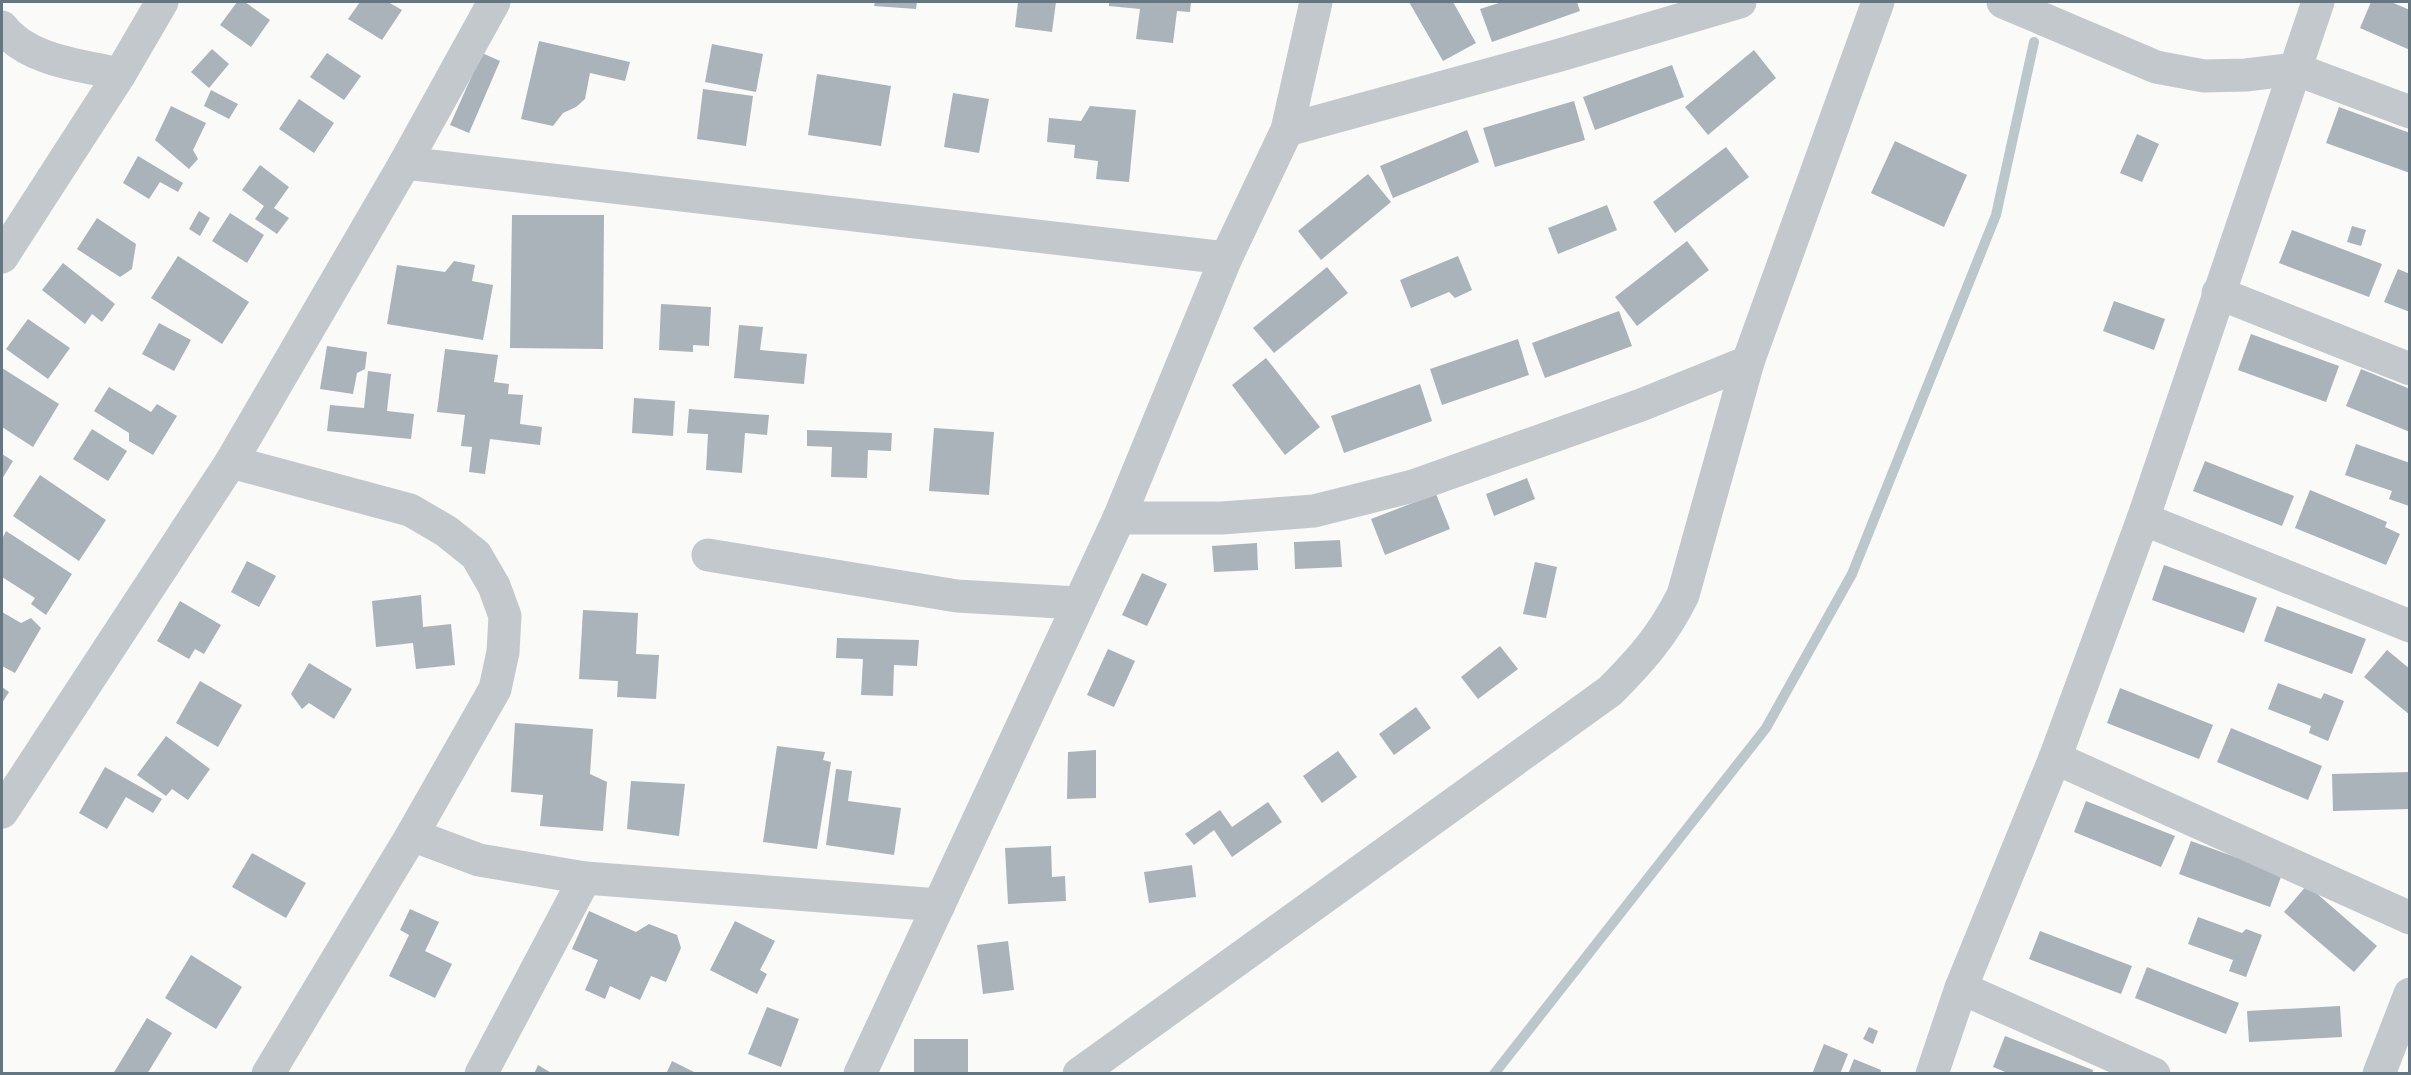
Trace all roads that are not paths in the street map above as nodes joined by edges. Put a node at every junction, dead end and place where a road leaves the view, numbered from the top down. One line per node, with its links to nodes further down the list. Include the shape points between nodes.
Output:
1 (162, 2): 10 (street)
2 (494, 2): 13 (street)
3 (1316, 2): 12 (street)
4 (1740, 2): 12 (street)
5 (1878, 2): 17 (street)
6 (2003, 2): 9 (street, via 2156,67 2204,76)
7 (2318, 2): 9 (street)
8 (2, 27): 10 (street, via 24,46 50,57)
9 (2295, 69): 11 (street); 16 (street)
10 (120, 74): 14 (street)
11 (2409, 112)
12 (1287, 130): 15 (street)
13 (405, 163): 15 (street); 19 (street)
14 (2, 257)
15 (1226, 258): 20 (street)
16 (2218, 294): 18 (street); 21 (street)
17 (1748, 362): 20 (street, via 1641,405 1413,486 1314,512 1222,518); 36 (street, via 1683,595 1648,652 1610,691)
18 (2409, 369)
19 (231, 462): 26 (street); 27 (street, via 410,510 476,555 494,586 505,616 495,689)
20 (1119, 518): 23 (street)
21 (2143, 519): 24 (street); 25 (street)
22 (708, 555): 23 (street, via 957,596)
23 (1078, 603): 29 (street)
24 (2409, 626)
25 (2055, 758): 30 (street); 31 (street)
26 (2, 812)
27 (412, 835): 28 (street, via 479,860); 33 (street)
28 (585, 878): 29 (street); 34 (street)
29 (939, 904): 35 (street)
30 (2409, 918)
31 (1961, 988): 37 (street); 38 (street)
32 (2409, 994): 39 (street)
33 (268, 1074)
34 (481, 1074)
35 (860, 1074)
36 (1079, 1074)
37 (1932, 1074)
38 (2154, 1074)
39 (2379, 1074)

